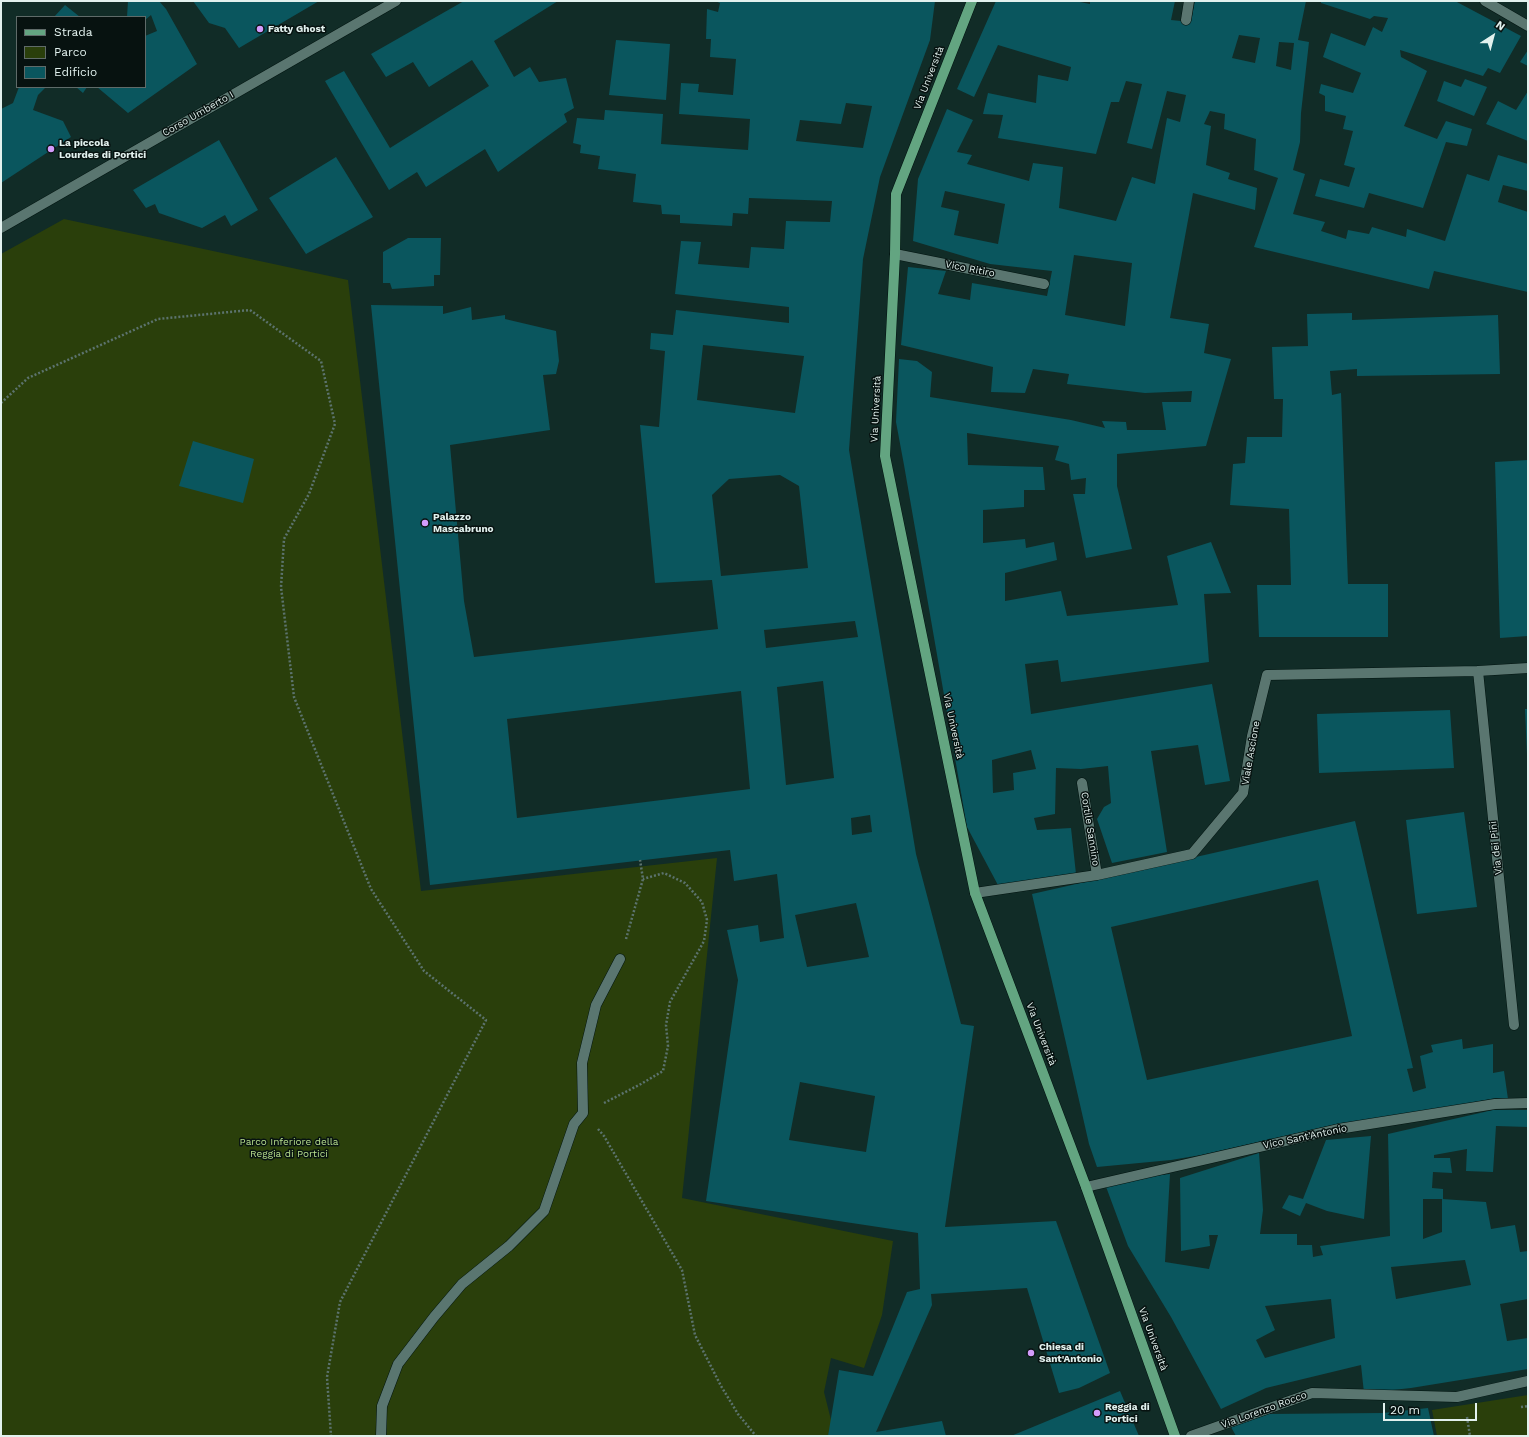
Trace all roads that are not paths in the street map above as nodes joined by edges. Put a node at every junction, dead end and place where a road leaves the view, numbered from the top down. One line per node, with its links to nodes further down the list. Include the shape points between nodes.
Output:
1 (396, 1): 7 (street, Corso Umberto I)
2 (972, 1): 8 (main road, Via Università, via 896,194)
3 (1189, 1): 5 (street)
4 (1485, 1): 6 (street)
5 (1186, 20)
6 (1528, 26)
7 (1, 228)
8 (895, 254): 9 (street, Vico Ritiro); 14 (main road, Via Università, via 885,456)
9 (1044, 284)
10 (1528, 668): 11 (street, Viale Ascione)
11 (1478, 671): 13 (street, Viale Ascione, via 1267,674 1252,736 1243,793 1192,854); 16 (street, Via dei Pini)
12 (1082, 783): 13 (street, Cortile Sannino)
13 (1097, 875): 14 (street, Viale Ascione)
14 (975, 893): 18 (main road, Via Università)
15 (620, 959): 20 (street, via 596,1005 582,1063 583,1113 574,1124 544,1211 509,1246 462,1284 398,1364 382,1406)
16 (1514, 1025)
17 (1528, 1103): 18 (street, Vico Sant'Antonio, via 1495,1104 1338,1130)
18 (1086, 1187): 21 (main road, Via Università)
19 (1528, 1381): 22 (street, Via Lorenzo Rocco, via 1457,1397 1312,1393)
20 (381, 1436)
21 (1175, 1436)
22 (1191, 1436)

